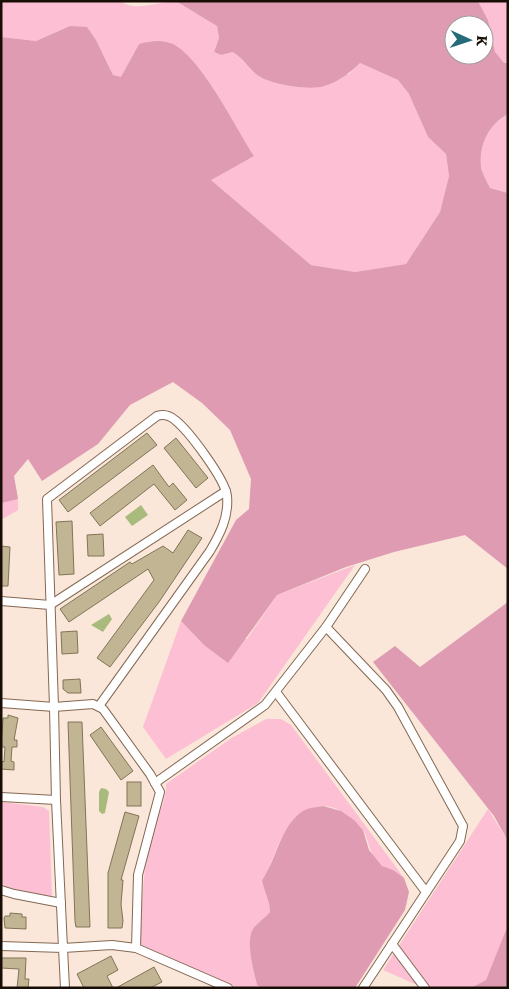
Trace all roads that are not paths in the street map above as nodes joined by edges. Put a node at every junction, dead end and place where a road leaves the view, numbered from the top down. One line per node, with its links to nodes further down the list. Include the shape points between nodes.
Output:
1 (226, 491): 4 (street); 4 (street, via 222,478 181,425 168,416 156,416 46,499); 8 (street, via 226,518 215,543)
2 (365, 569): 5 (street)
3 (1, 601): 4 (street)
4 (50, 605): 9 (street)
5 (326, 627): 6 (street); 14 (street, via 398,706 462,821 460,840)
6 (276, 692): 10 (street, via 265,705); 14 (street)
7 (1, 703): 9 (street)
8 (98, 706): 9 (street); 10 (street, via 110,718)
9 (54, 707): 12 (street)
10 (155, 783): 19 (street, via 160,792 137,884)
11 (1, 796): 12 (street)
12 (56, 800): 15 (street)
13 (1, 890): 15 (street)
14 (426, 892): 16 (street)
15 (61, 903): 18 (street)
16 (392, 944): 22 (street); 23 (street)
17 (1, 946): 18 (street)
18 (63, 948): 19 (street, via 112,945); 20 (street)
19 (136, 948): 21 (street)
20 (65, 988)
21 (228, 988)
22 (363, 988)
23 (425, 988)

